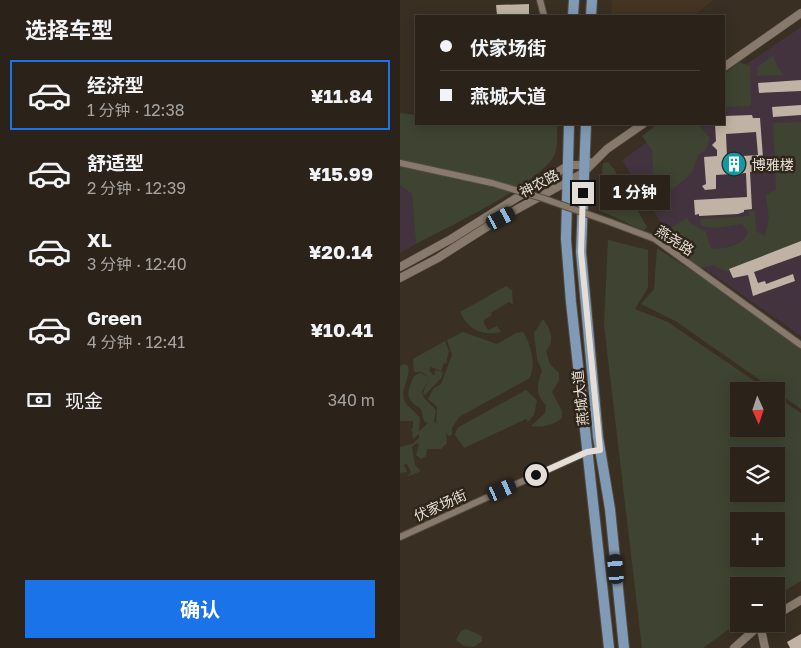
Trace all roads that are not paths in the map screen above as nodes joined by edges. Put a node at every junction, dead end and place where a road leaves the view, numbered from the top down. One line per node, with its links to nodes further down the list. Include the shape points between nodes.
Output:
1 (540, 0): 5 (street)
2 (574, 0): 6 (main road)
3 (592, 0): 7 (main road)
4 (801, 13): 8 (street)
5 (544, 15)
6 (574, 15)
7 (591, 15)
8 (725, 66)
9 (569, 125): 13 (main road, 燕城大道)
10 (586, 125): 14 (main road, 燕城大道)
11 (642, 125): 14 (street, 神农路)
12 (400, 163): 18 (street, 燕尧路, bridge, via 492,183 655,239)
13 (569, 165): 14 (street, 神农路); 15 (main road, 燕城大道); 16 (street, 神农路, via 451,240)
14 (584, 169): 15 (street, 神农路); 19 (main road, 燕城大道, via 581,252)
15 (568, 181): 17 (street, 神农路); 20 (main road, 燕城大道, via 567,257)
16 (400, 267)
17 (400, 278)
18 (801, 345)
19 (600, 450): 20 (street, 伏家场街); 27 (main road, 燕城大道, via 610,509)
20 (587, 452): 21 (street, 伏家场街); 26 (main road, 燕城大道)
21 (400, 536)
22 (801, 600): 23 (street)
23 (785, 610)
24 (752, 632): 28 (street)
25 (762, 632): 29 (street)
26 (609, 648)
27 (624, 648)
28 (734, 648)
29 (765, 648)

